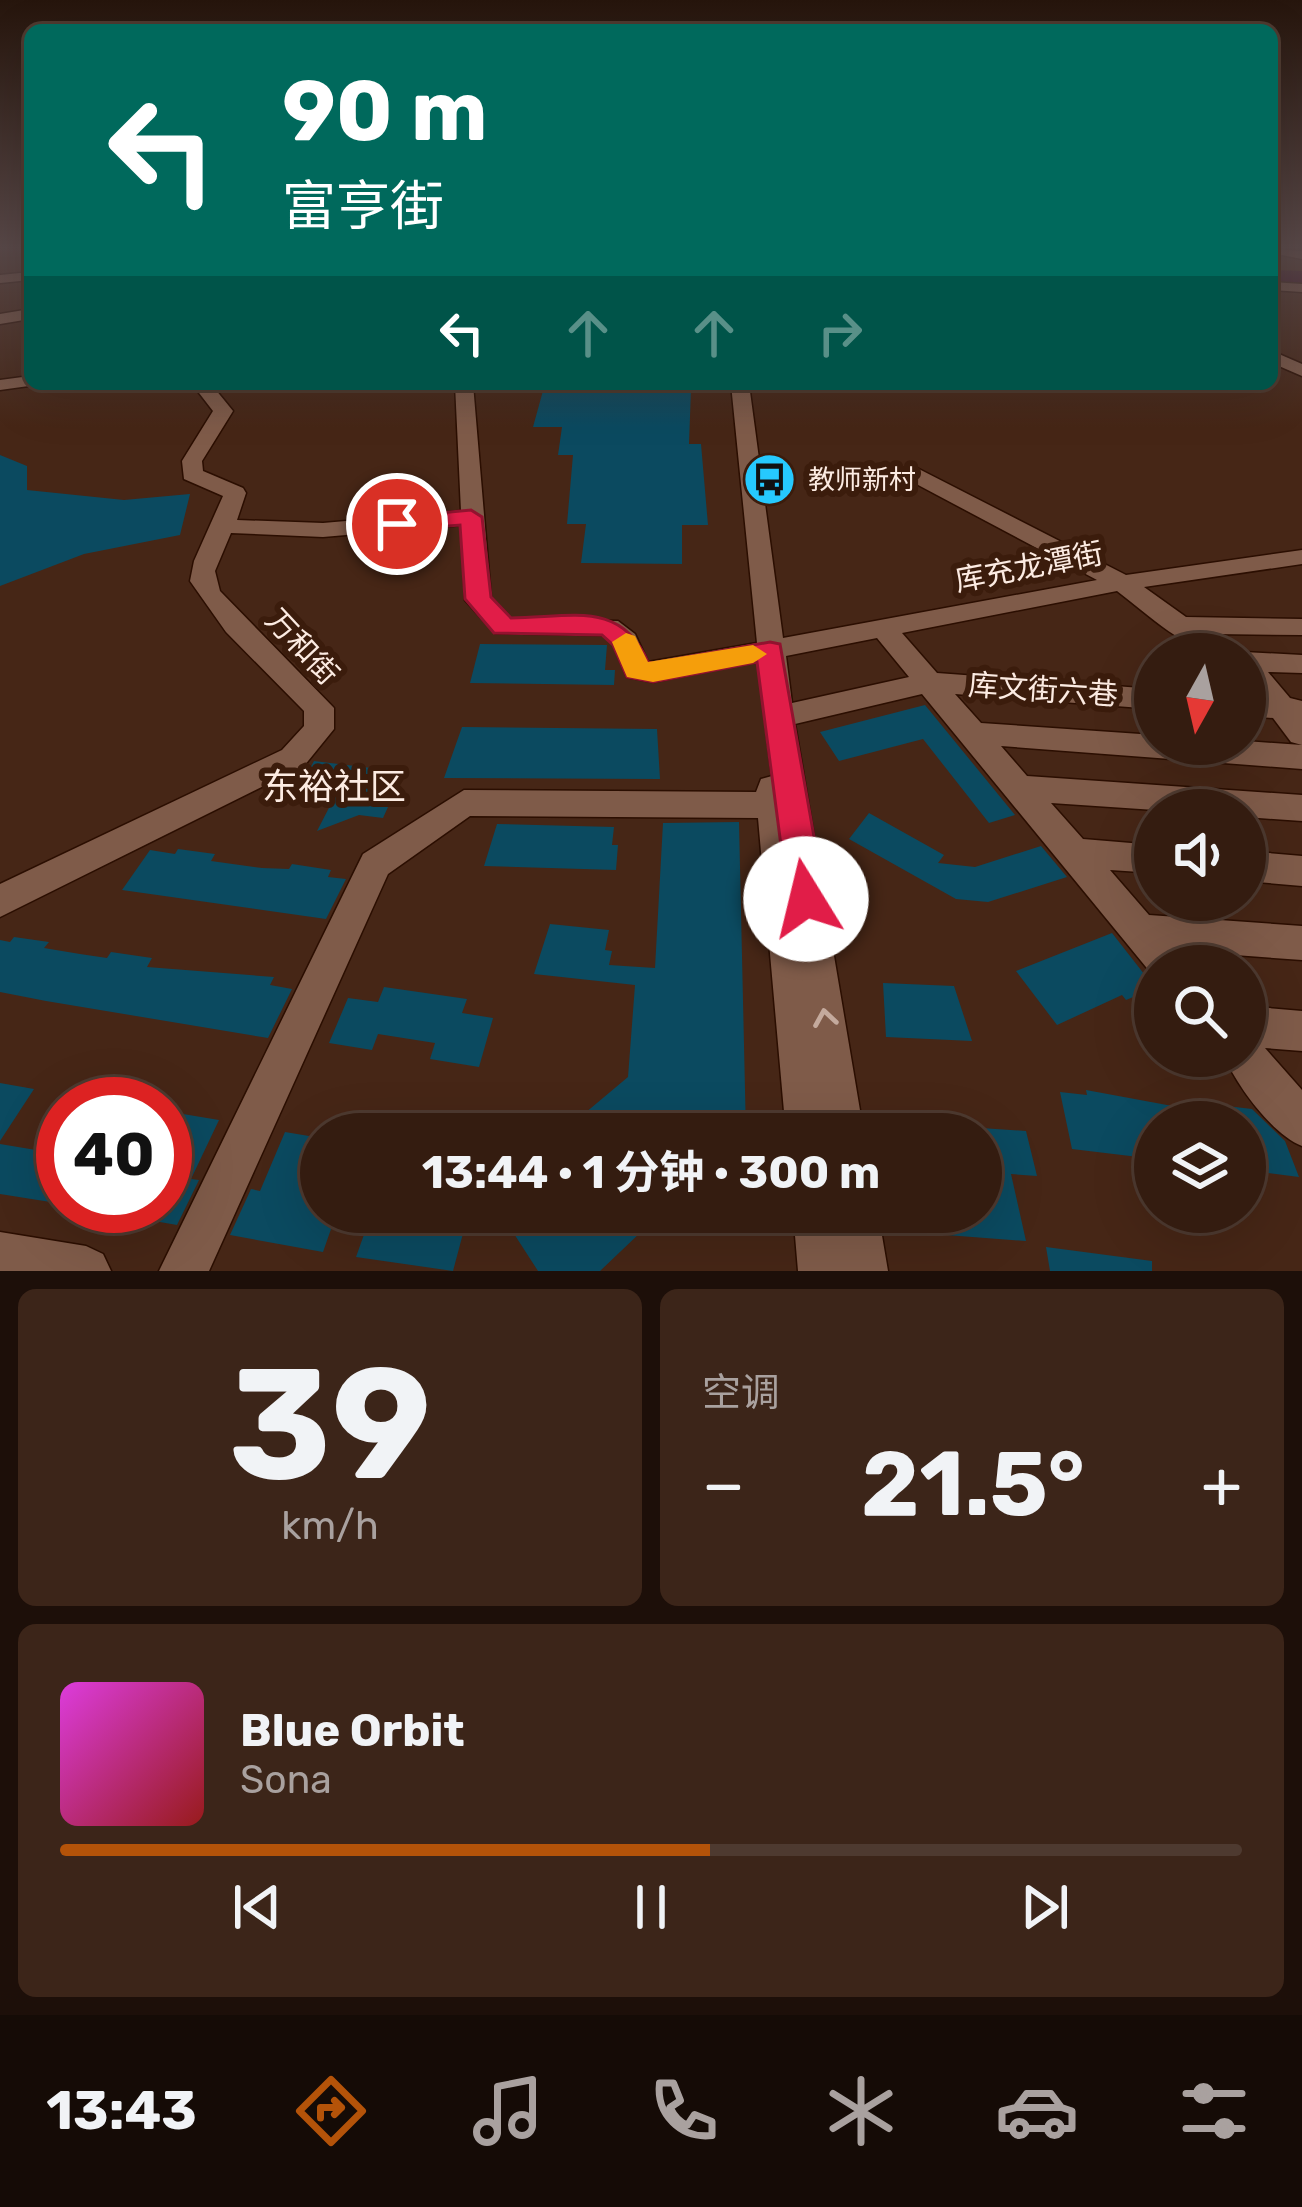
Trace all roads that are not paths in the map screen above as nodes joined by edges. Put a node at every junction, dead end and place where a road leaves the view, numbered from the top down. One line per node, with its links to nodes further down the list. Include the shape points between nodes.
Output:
1 (205, 390): 7 (street, via 223,411 192,474 235,493)
2 (464, 390): 6 (street)
3 (730, 390): 39 (street)
4 (741, 390): 14 (street)
5 (854, 479): 9 (street, via 908,471)
6 (471, 517): 7 (street, via 323,530); 14 (street, 库充龙潭街, via 478,599 504,627 609,627 625,640 637,670 653,672)
7 (226, 526): 32 (street, 万和街, via 207,554 203,581 218,607 319,708 319,729 293,758)
8 (1302, 556): 9 (street, 库充龙潭街)
9 (1122, 583): 10 (street); 12 (street, 库充龙潭街)
10 (1180, 625): 11 (street); 13 (street)
11 (1302, 627)
12 (884, 629): 14 (street, 库充龙潭街); 17 (street)
13 (1194, 633)
14 (770, 651): 21 (street)
15 (1266, 663): 16 (street)
16 (1302, 664)
17 (930, 682): 19 (street, 库文街六巷); 21 (street, 库文街六巷); 22 (street)
18 (1266, 683): 20 (street)
19 (1134, 697)
20 (1292, 709): 23 (street)
21 (778, 717): 26 (street)
22 (973, 733): 24 (street); 25 (street)
23 (1302, 734)
24 (1302, 757)
25 (1019, 788): 27 (street); 28 (street)
26 (792, 805): 40 (street, one-way to 26); 46 (street, via 464,802 375,864)
27 (1302, 808)
28 (1074, 853): 29 (street); 33 (street)
29 (1134, 857)
30 (1266, 868): 31 (street)
31 (1302, 871)
32 (0, 901)
33 (1140, 931): 34 (street); 35 (street)
34 (1302, 943)
35 (1152, 945)
36 (1266, 1027): 37 (street)
37 (1302, 1030)
38 (1263, 1077): 41 (street)
39 (806, 1113)
40 (839, 1113)
41 (1300, 1119)
42 (819, 1233): 47 (street)
43 (857, 1233): 48 (street)
44 (0, 1256): 45 (street)
45 (86, 1271)
46 (184, 1271)
47 (823, 1271)
48 (863, 1271)

